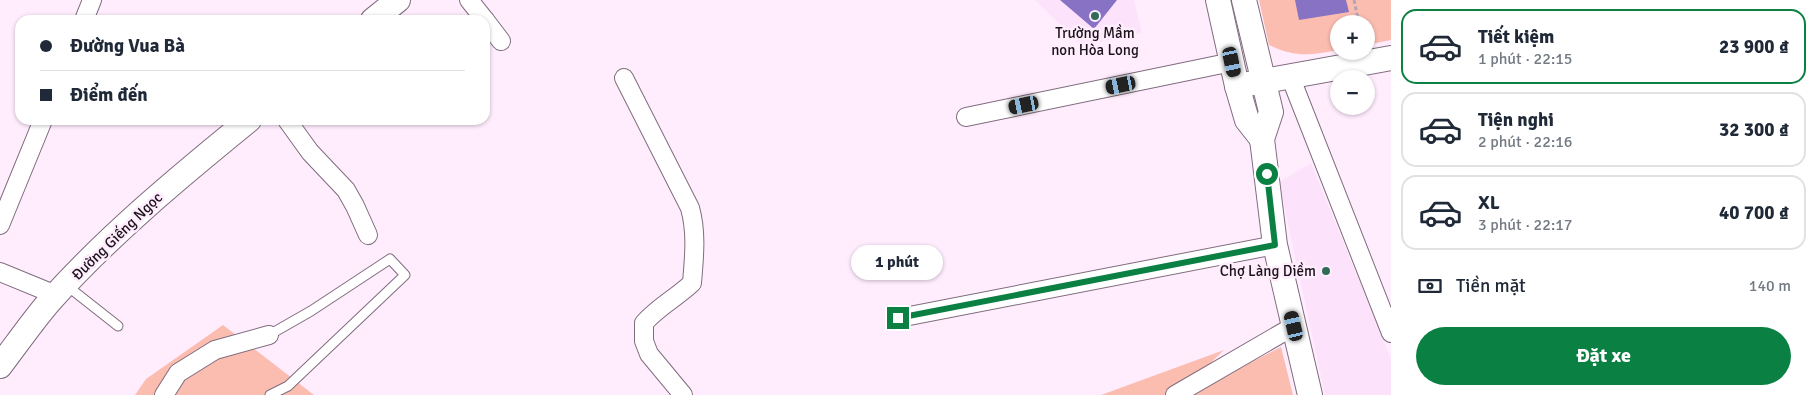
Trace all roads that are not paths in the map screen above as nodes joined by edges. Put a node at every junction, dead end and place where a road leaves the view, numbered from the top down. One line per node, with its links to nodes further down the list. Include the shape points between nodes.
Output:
1 (92, 0): 6 (street)
2 (398, 0): 7 (main road)
3 (469, 0): 8 (street)
4 (1218, 0): 12 (main road)
5 (1244, 0): 15 (main road)
6 (86, 15)
7 (379, 15)
8 (481, 15)
9 (490, 27): 10 (street)
10 (501, 41)
11 (1391, 58): 13 (main road)
12 (1232, 62): 16 (main road); 17 (street)
13 (1290, 76): 15 (main road); 30 (street)
14 (624, 78): 35 (street, via 690,208 694,222 692,283 655,310 644,323 644,340 649,354)
15 (1264, 81): 16 (main road); 21 (main road, via 1271,112)
16 (1237, 86): 21 (main road, via 1247,120)
17 (966, 117)
18 (41, 125): 22 (street)
19 (243, 125): 26 (main road, Đường Giếng Ngọc, via 126,224)
20 (291, 125): 23 (street, via 310,152 346,190)
21 (1262, 139): 24 (main road)
22 (0, 225)
23 (368, 235)
24 (1275, 245): 27 (street); 29 (main road)
25 (0, 272): 26 (street)
26 (61, 290): 28 (lane); 32 (main road, Đường Giếng Ngọc)
27 (898, 318)
28 (118, 326)
29 (1294, 326): 36 (street); 37 (main road)
30 (1391, 333)
31 (269, 335): 33 (street, via 215,350 178,373); 34 (lane, via 390,259 405,275 288,386)
32 (0, 366)
33 (164, 395)
34 (270, 395)
35 (683, 395)
36 (1175, 395)
37 (1310, 395)

